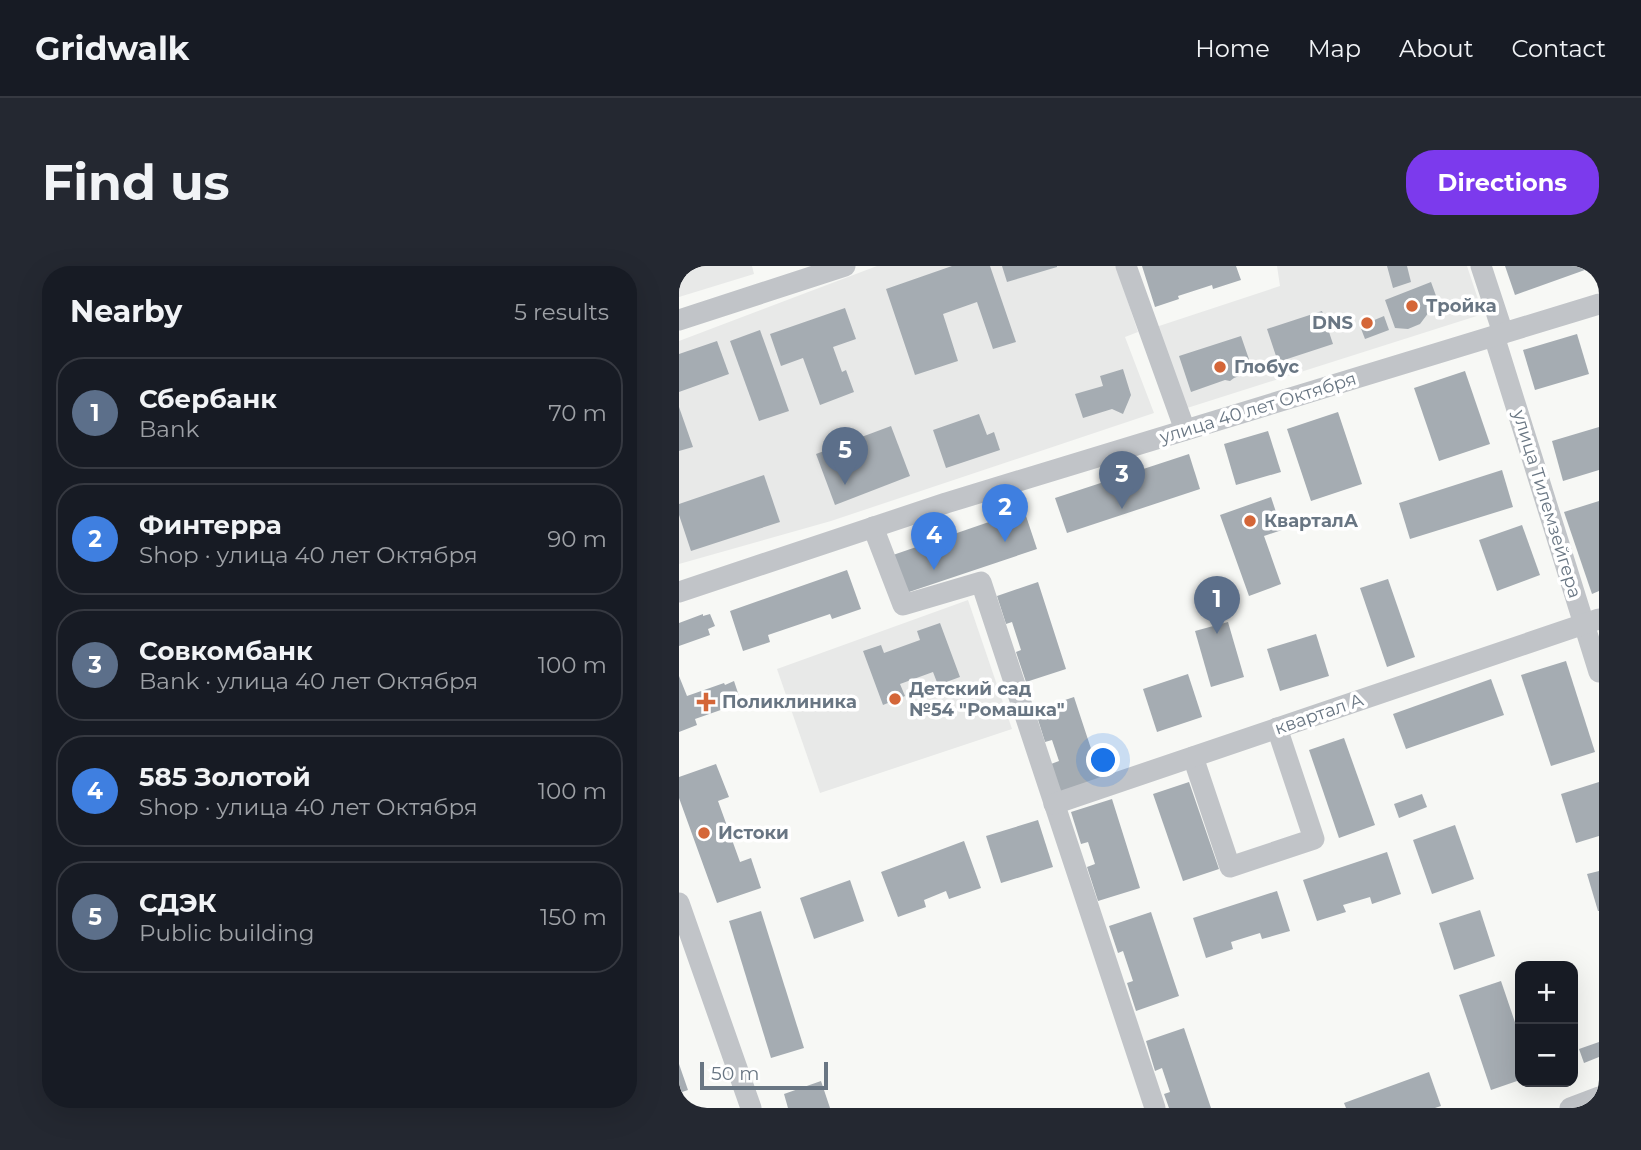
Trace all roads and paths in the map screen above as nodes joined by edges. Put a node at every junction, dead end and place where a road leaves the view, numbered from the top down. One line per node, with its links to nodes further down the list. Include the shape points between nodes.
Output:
1 (845, 266): 5 (street)
2 (1126, 266): 7 (street)
3 (1481, 266): 6 (street, улица Тилемзейгера)
4 (1599, 304): 6 (street, улица 40 лет Октября)
5 (679, 320)
6 (1499, 334): 7 (street, улица 40 лет Октября); 10 (street, улица Тилемзейгера)
7 (1185, 430): 8 (street, улица 40 лет Октября)
8 (873, 527): 9 (street, улица 40 лет Октября); 14 (street, via 903,605 981,582)
9 (679, 592)
10 (1591, 621): 11 (street, улица Тилемзейгера); 12 (street, квартал А)
11 (1599, 672)
12 (1277, 728): 13 (street, квартал А); 13 (street, via 1314,839 1230,866)
13 (1193, 757): 14 (street, квартал А)
14 (1054, 804): 19 (street)
15 (679, 903): 16 (street)
16 (689, 961): 18 (street)
17 (1599, 1097): 20 (street)
18 (751, 1108)
19 (1155, 1108)
20 (1570, 1108)

